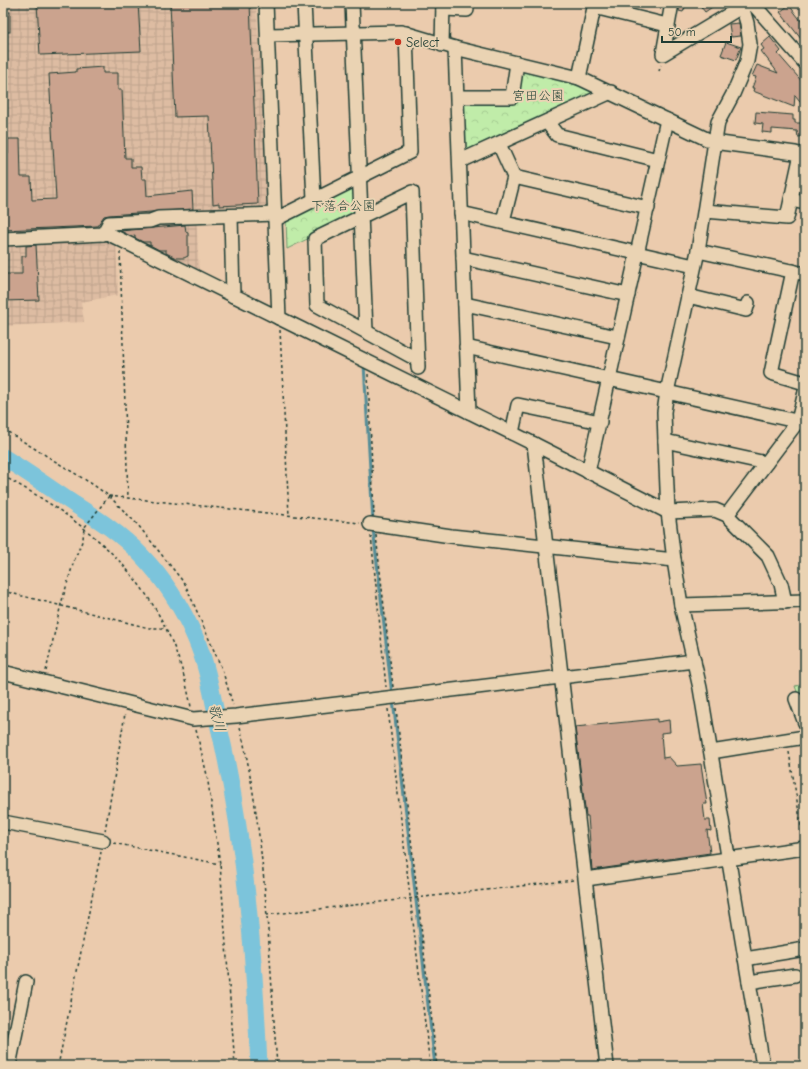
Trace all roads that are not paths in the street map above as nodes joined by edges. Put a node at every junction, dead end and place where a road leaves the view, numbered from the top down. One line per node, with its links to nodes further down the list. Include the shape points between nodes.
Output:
1 (266, 3): 12 (street)
2 (304, 3): 13 (street)
3 (352, 3): 11 (street)
4 (672, 3): 9 (street)
5 (742, 4): 9 (street, via 663,54); 17 (street, via 754,5); 23 (street, via 750,44 747,61 718,122)
6 (595, 5): 9 (street); 18 (street)
7 (443, 6): 8 (street); 14 (street)
8 (467, 10)
9 (667, 25)
10 (406, 33): 11 (street); 14 (street); 28 (street, via 410,152)
11 (354, 34): 13 (street); 28 (street)
12 (268, 35): 13 (street); 38 (street)
13 (305, 35): 30 (street)
14 (442, 45): 15 (street)
15 (455, 48): 16 (street); 20 (street)
16 (517, 63): 18 (street); 20 (street, via 512,97)
17 (805, 63)
18 (579, 78): 19 (street)
19 (611, 92): 21 (street); 22 (street)
20 (458, 97): 27 (street)
21 (667, 120): 23 (street); 26 (street)
22 (547, 122): 24 (street); 26 (street, via 557,135)
23 (713, 142): 25 (street); 34 (street)
24 (499, 144): 27 (street); 29 (street)
25 (803, 155): 31 (street)
26 (658, 160): 33 (street)
27 (460, 161): 35 (street)
28 (359, 176): 30 (street); 36 (street)
29 (514, 177): 33 (street); 39 (street)
30 (314, 199): 38 (street)
31 (791, 200): 32 (street); 34 (street, via 787,218)
32 (805, 203)
33 (648, 208): 43 (street)
34 (705, 211): 42 (street)
35 (461, 213): 39 (street); 44 (street)
36 (362, 215): 53 (street); 53 (street, via 315,239 316,305); 53 (street, via 412,192 418,364)
37 (231, 216): 38 (street); 40 (street, via 158,218 150,221 109,223); 48 (street)
38 (275, 217): 52 (street)
39 (503, 221): 43 (street)
40 (104, 234): 41 (street); 48 (street, via 107,233)
41 (3, 239)
42 (698, 251): 45 (street); 46 (street)
43 (637, 252): 45 (street); 47 (street)
44 (463, 258): 47 (street); 50 (street)
45 (694, 266): 49 (street)
46 (799, 273): 57 (street, via 771,373)
47 (628, 295): 54 (street)
48 (233, 296): 52 (street)
49 (688, 296): 51 (street); 58 (street)
50 (465, 304): 54 (street); 55 (street)
51 (746, 310)
52 (279, 318): 60 (street)
53 (366, 331)
54 (617, 337): 56 (street)
55 (466, 347): 56 (street); 60 (street)
56 (609, 379): 58 (street); 61 (street)
57 (805, 383)
58 (667, 392): 62 (street); 64 (street, via 664,412)
59 (805, 392): 62 (street)
60 (469, 412): 63 (street)
61 (600, 422): 63 (street, via 518,405); 67 (street)
62 (802, 422): 66 (street)
63 (512, 433): 65 (street)
64 (665, 441): 66 (street); 68 (street)
65 (534, 444): 67 (street); 71 (street)
66 (766, 463): 69 (street)
67 (588, 472): 68 (street)
68 (668, 512): 69 (street, via 715,510); 72 (street)
69 (727, 515): 74 (street, via 768,556 781,584)
70 (372, 524): 71 (street)
71 (546, 546): 72 (street); 78 (street)
72 (674, 560): 75 (street)
73 (805, 601): 74 (street)
74 (785, 602): 75 (street)
75 (681, 605): 76 (street)
76 (694, 661): 78 (street); 82 (street)
77 (3, 672): 78 (street, via 196,719)
78 (562, 676): 87 (street)
79 (796, 699): 80 (street)
80 (805, 723)
81 (805, 737): 82 (street)
82 (711, 752): 86 (street)
83 (3, 822): 84 (street)
84 (103, 841)
85 (804, 843): 86 (street)
86 (729, 860): 87 (street); 89 (street)
87 (586, 879): 94 (street)
88 (805, 949): 89 (street)
89 (745, 959): 92 (street)
90 (796, 975): 92 (street)
91 (26, 982): 93 (street)
92 (749, 982): 95 (street)
93 (9, 1066)
94 (607, 1066)
95 (762, 1066)

